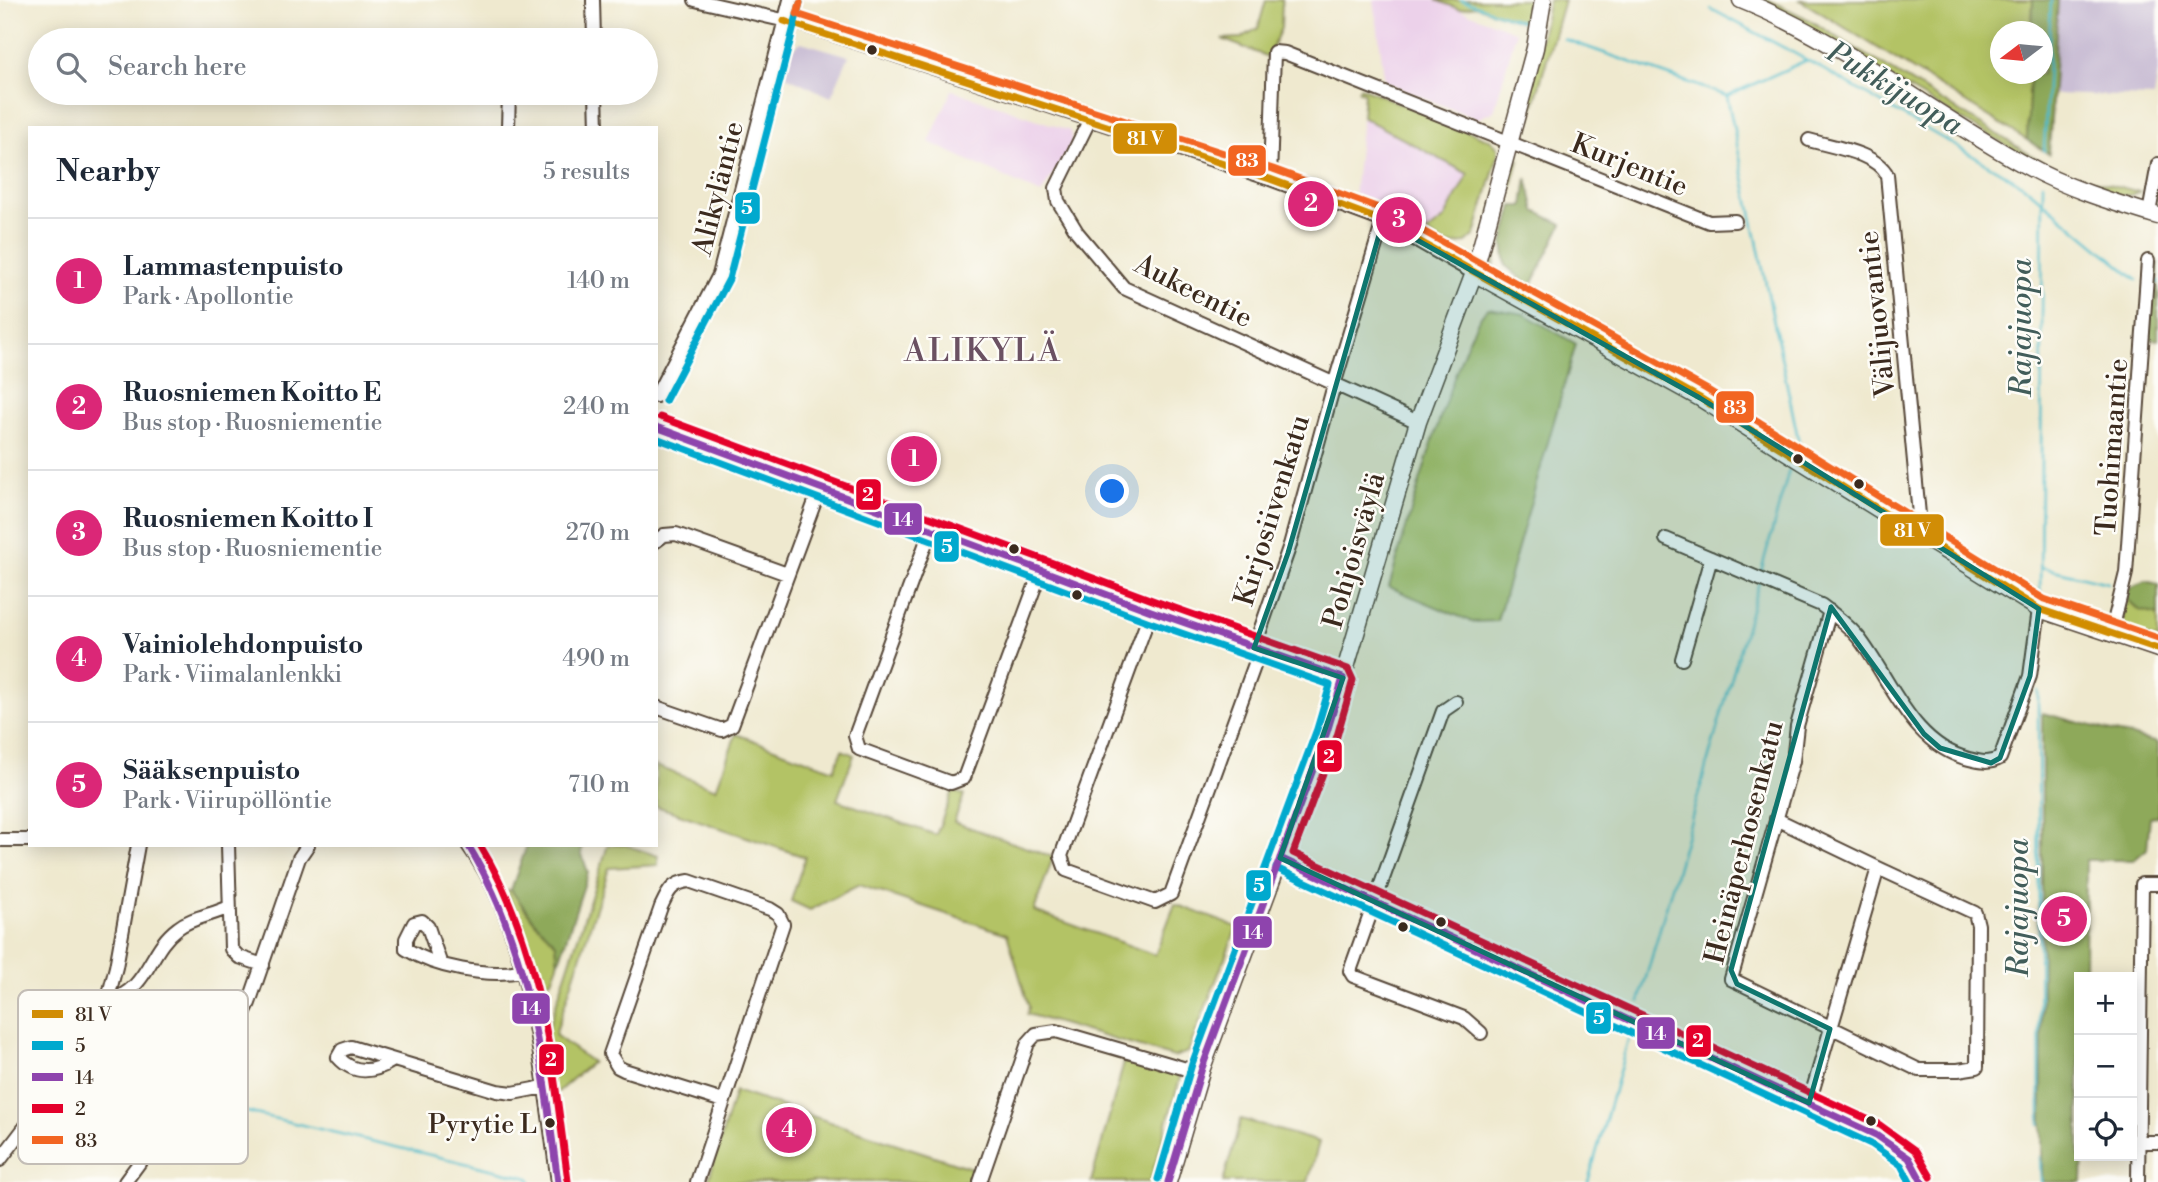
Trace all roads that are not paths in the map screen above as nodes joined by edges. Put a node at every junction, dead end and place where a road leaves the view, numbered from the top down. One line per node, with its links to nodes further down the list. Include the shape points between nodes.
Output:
1 (593, 0): 7 (street)
2 (695, 0): 6 (street)
3 (790, 0): 6 (street, Alikyläntie)
4 (1741, 0): 17 (main road, via 1804,30 2025,165 2099,199)
5 (1542, 2): 14 (main road, Pohjoisväylä)
6 (784, 21): 10 (street); 23 (street, Alikyläntie, via 719,275)
7 (594, 28)
8 (509, 105): 11 (street)
9 (596, 105): 12 (street)
10 (1089, 121): 16 (street); 22 (street, Aukeentie, via 1056,188 1058,201 1077,232 1124,288)
11 (508, 126)
12 (597, 126)
13 (1808, 140): 28 (street, Välijuovantie, via 1857,155 1883,167 1887,174)
14 (1510, 141): 16 (street, Kurjentie, via 1274,52); 19 (street, Kurjentie, via 1709,222); 21 (main road, Pohjoisväylä)
15 (2158, 164): 17 (street)
16 (1270, 179): 18 (street)
17 (2154, 215)
18 (1383, 221): 21 (street); 22 (street, Kirjosiivenkatu)
19 (1735, 221)
20 (2148, 261): 37 (street, Tuohimaantie, via 2128,560)
21 (1474, 273): 24 (main road, Pohjoisväylä); 28 (main road, via 1700,398)
22 (1334, 385): 24 (street, Aukeentie); 38 (street, Kirjosiivenkatu)
23 (658, 392)
24 (1418, 422): 41 (main road, Pohjoisväylä)
25 (658, 428): 26 (street)
26 (820, 488): 27 (street); 33 (street)
27 (931, 528): 32 (street); 32 (street, via 855,736 859,750 951,783 964,778)
28 (1921, 536): 34 (main road)
29 (1666, 538): 31 (street)
30 (658, 540): 33 (street, via 676,534)
31 (1711, 558): 36 (street); 40 (street)
32 (1041, 570): 35 (street)
33 (787, 574): 43 (street, via 732,725 722,730)
34 (2039, 609): 36 (street, via 2030,676 2000,758 1991,763 1940,748 1924,734 1859,639); 37 (main road)
35 (1151, 611): 38 (street); 38 (street, Kirjosiivenkatu, via 1062,856 1066,870 1155,902 1171,894)
36 (1830, 611): 44 (street, Heinäperhosenkatu)
37 (2111, 634): 39 (main road)
38 (1257, 649): 41 (street)
39 (2158, 649)
40 (1682, 659)
41 (1343, 678): 51 (main road, Pohjoisväylä)
42 (1456, 702): 54 (street, via 1443,711)
43 (658, 708)
44 (1776, 819): 52 (street); 62 (street, Heinäperhosenkatu, via 1731,979)
45 (28, 840): 46 (street)
46 (0, 841)
47 (138, 847): 59 (street)
48 (228, 847): 55 (street)
49 (307, 847): 57 (street)
50 (469, 847): 58 (street, via 500,901)
51 (1280, 858): 54 (street); 65 (main road, Pohjoisväylä)
52 (1878, 868): 62 (street); 62 (street, via 1975,913 1977,1067 1919,1070)
53 (2158, 884): 70 (street, via 2143,884)
54 (1374, 901): 63 (street, via 1353,957 1353,976 1464,1018); 68 (street)
55 (229, 907): 57 (street, via 231,949 239,957); 60 (street, via 175,930)
56 (440, 962): 58 (street, via 484,975)
57 (263, 965): 61 (street)
58 (521, 971): 66 (street)
59 (110, 990)
60 (130, 990)
61 (248, 1005)
62 (1830, 1029): 68 (street)
63 (1481, 1033)
64 (391, 1061): 66 (street, via 497,1091)
65 (1200, 1073): 77 (street, via 1056,1031 1036,1034 1028,1043); 78 (main road, Pohjoisväylä)
66 (544, 1087): 74 (street)
67 (723, 1101): 67 (street, via 783,924 770,909 681,882 671,886 661,907 610,1054 624,1070); 76 (street)
68 (1809, 1103): 79 (street, via 1900,1149)
69 (18, 1136): 72 (street)
70 (2139, 1142): 71 (street); 80 (street)
71 (2158, 1142)
72 (0, 1160)
73 (138, 1164): 75 (street)
74 (561, 1181)
75 (125, 1182)
76 (697, 1182)
77 (980, 1182)
78 (1168, 1182)
79 (1922, 1182)
80 (2138, 1182)

